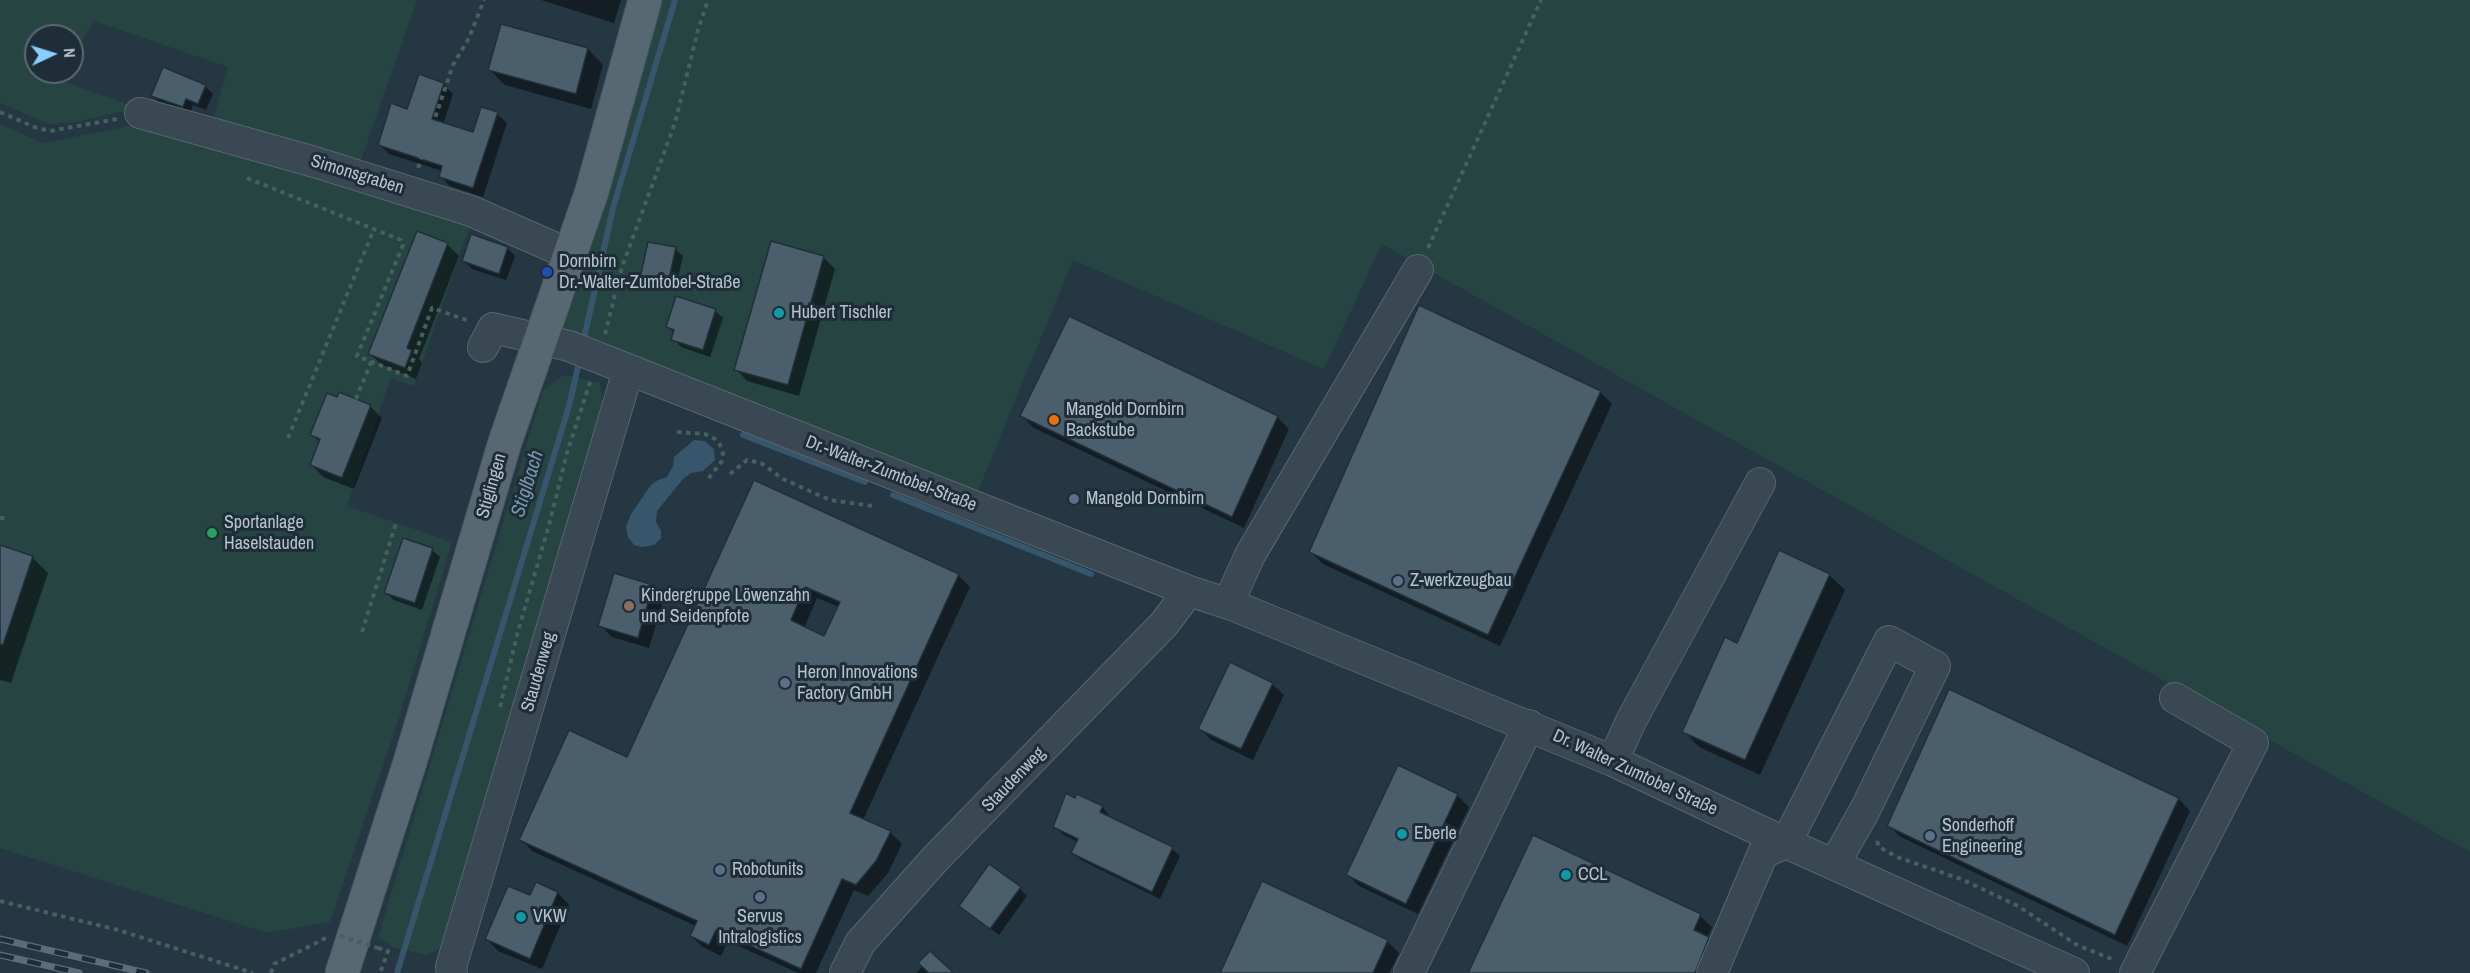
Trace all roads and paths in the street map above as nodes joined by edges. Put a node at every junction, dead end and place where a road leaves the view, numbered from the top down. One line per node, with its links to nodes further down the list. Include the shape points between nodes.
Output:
1 (484, 0): 8 (path, via 453,65)
2 (645, 0): 10 (main road, Stiglingen, via 591,191)
3 (708, 0): 13 (path, via 675,123 622,267)
4 (1541, 0): 11 (path)
5 (0, 112): 6 (path, via 50,131 136,116)
6 (140, 112): 8 (street, Simonsgraben)
7 (248, 178): 9 (path)
8 (410, 192): 10 (street, Simonsgraben, via 471,211)
9 (374, 229): 14 (path, via 402,240 403,245 357,356); 18 (path)
10 (569, 254): 13 (main road, Stiglingen)
11 (1418, 270): 29 (street, via 1250,555 1232,595)
12 (488, 338): 13 (street, Dr.-Walter-Zumtobel-Straße); 14 (path, via 432,308 407,376)
13 (575, 350): 15 (street, Dr.-Walter-Zumtobel-Straße); 32 (path, via 567,453); 44 (main road, Stiglingen, via 505,442 410,762)
14 (371, 362): 16 (path)
15 (628, 371): 28 (street, Dr.-Walter-Zumtobel-Straße); 46 (street, Staudenweg)
16 (356, 399)
17 (677, 432): 20 (path, via 705,434 720,445 723,461)
18 (288, 438)
19 (730, 474): 24 (path, via 747,460 761,463 783,479 830,500)
20 (708, 479)
21 (1760, 483): 34 (street)
22 (1120, 500): 23 (path)
23 (1098, 502)
24 (873, 506)
25 (0, 518): 26 (path)
26 (7, 518)
27 (396, 523): 30 (path)
28 (1189, 591): 29 (street, Dr. Walter Zumtobel Straße); 47 (street, Staudenweg, via 1164,624 936,858 860,943)
29 (1232, 605): 33 (street, Dr. Walter Zumtobel Straße)
30 (362, 632)
31 (2175, 698): 41 (street, via 2253,743)
32 (499, 710)
33 (1529, 725): 34 (street, Dr. Walter Zumtobel Straße); 48 (street)
34 (1613, 761): 36 (street, Dr. Walter Zumtobel Straße)
35 (1865, 810): 36 (street, via 1935,666 1889,641); 37 (street); 41 (path, via 1879,847 1918,866 1984,889 2077,945)
36 (1786, 843): 37 (street, Dr. Walter Zumtobel Straße); 49 (street, via 1762,853)
37 (1835, 863): 50 (street, Dr. Walter Zumtobel Straße)
38 (0, 901): 42 (path, via 118,930)
39 (335, 936): 43 (path, via 325,937 274,964)
40 (340, 936): 45 (path, bridge, via 388,951)
41 (2136, 971)
42 (253, 973)
43 (271, 973)
44 (342, 973)
45 (380, 973)
46 (452, 973)
47 (845, 973)
48 (1409, 973)
49 (1712, 973)
50 (2074, 973)

